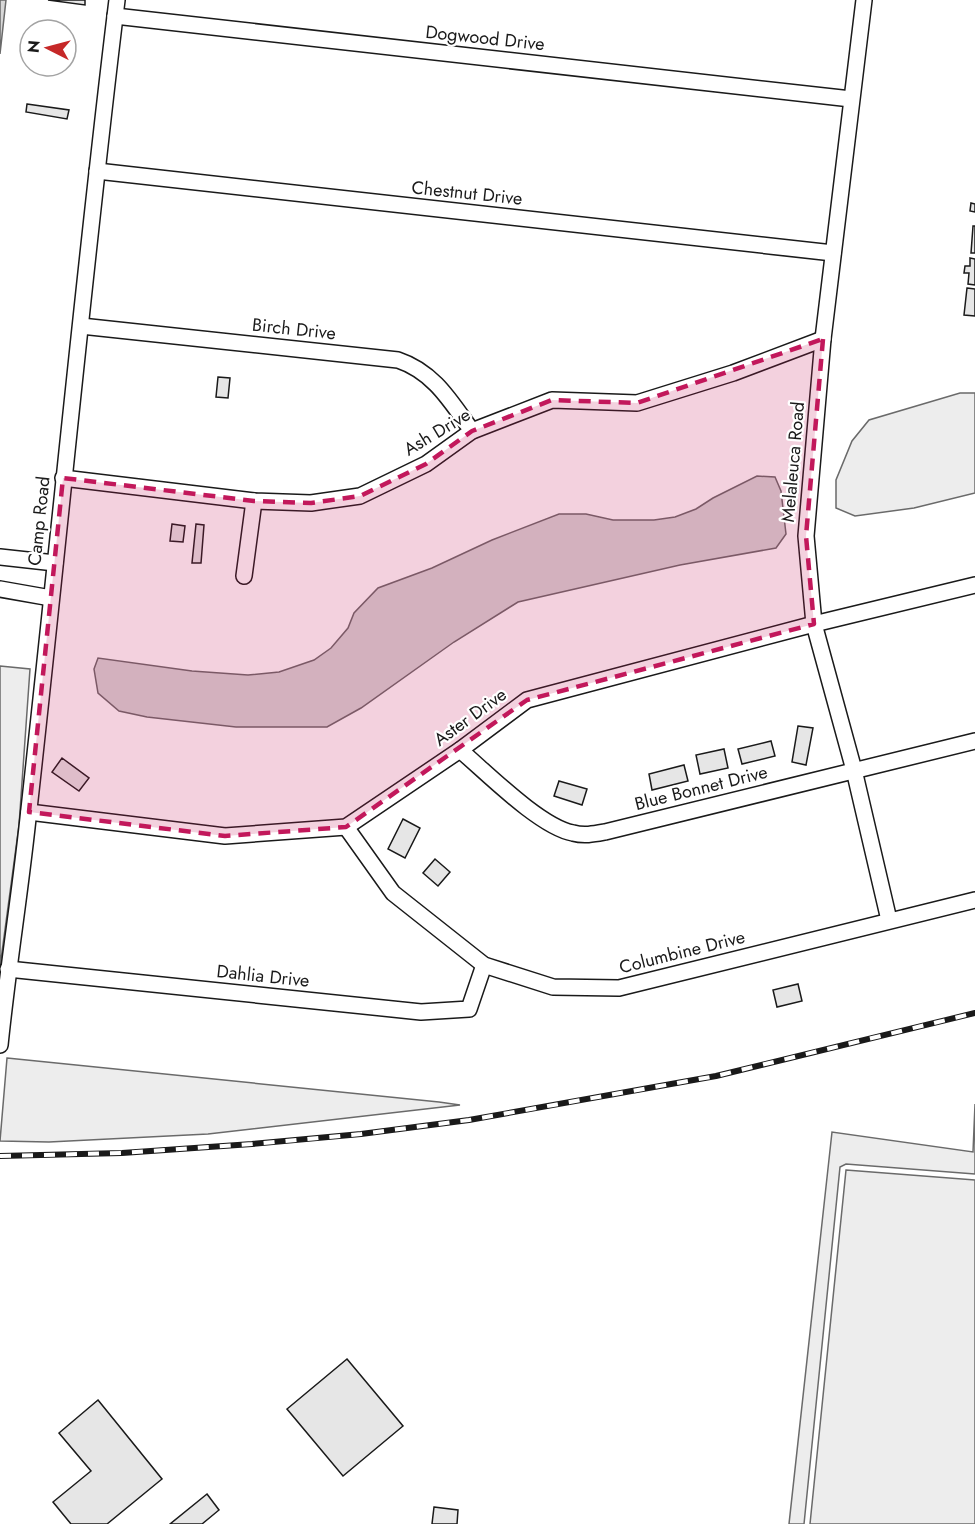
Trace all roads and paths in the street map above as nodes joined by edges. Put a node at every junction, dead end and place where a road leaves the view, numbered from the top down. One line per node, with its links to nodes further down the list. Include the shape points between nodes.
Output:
1 (117, 0): 3 (street, Camp Road)
2 (864, 0): 4 (street, Melaleuca Road)
3 (115, 16): 4 (street, Dogwood Drive); 5 (street, Camp Road)
4 (851, 99): 6 (street, Melaleuca Road)
5 (97, 171): 6 (street, Chestnut Drive); 7 (street, Camp Road)
6 (833, 253): 8 (street, Melaleuca Road)
7 (81, 326): 9 (street, Birch Drive, via 398,360 430,377); 10 (street, Camp Road)
8 (823, 339): 9 (street, Ash Drive, via 637,403 552,400); 18 (street, Melaleuca Road, via 806,536)
9 (472, 431): 11 (street, Ash Drive, via 426,464 360,496 311,503)
10 (63, 478): 11 (street, Ash Drive); 13 (street, Camp Road)
11 (254, 501): 14 (street)
12 (0, 557): 13 (street)
13 (55, 563): 17 (street, Camp Road)
14 (244, 576)
15 (975, 585): 18 (street, Aster Drive)
16 (0, 589): 17 (street)
17 (51, 598): 22 (street, Camp Road)
18 (814, 624): 20 (street, Aster Drive, via 526,700); 21 (street, Melaleuca Road)
19 (975, 741): 21 (street, Blue Bonnet Drive)
20 (460, 750): 21 (street, Blue Bonnet Drive, via 538,816 570,833 586,835); 23 (street, Aster Drive)
21 (854, 770): 25 (street, Melaleuca Road)
22 (29, 813): 23 (street, Aster Drive, via 225,836); 27 (street, Camp Road)
23 (346, 826): 26 (street, Columbine Drive, via 393,892)
24 (975, 900): 25 (street, Columbine Drive)
25 (889, 920): 26 (street, Columbine Drive, via 619,988 553,987)
26 (484, 965): 27 (street, Dahlia Drive, via 469,1009 421,1012)
27 (8, 969): 28 (street, Camp Road)
28 (0, 1045)

